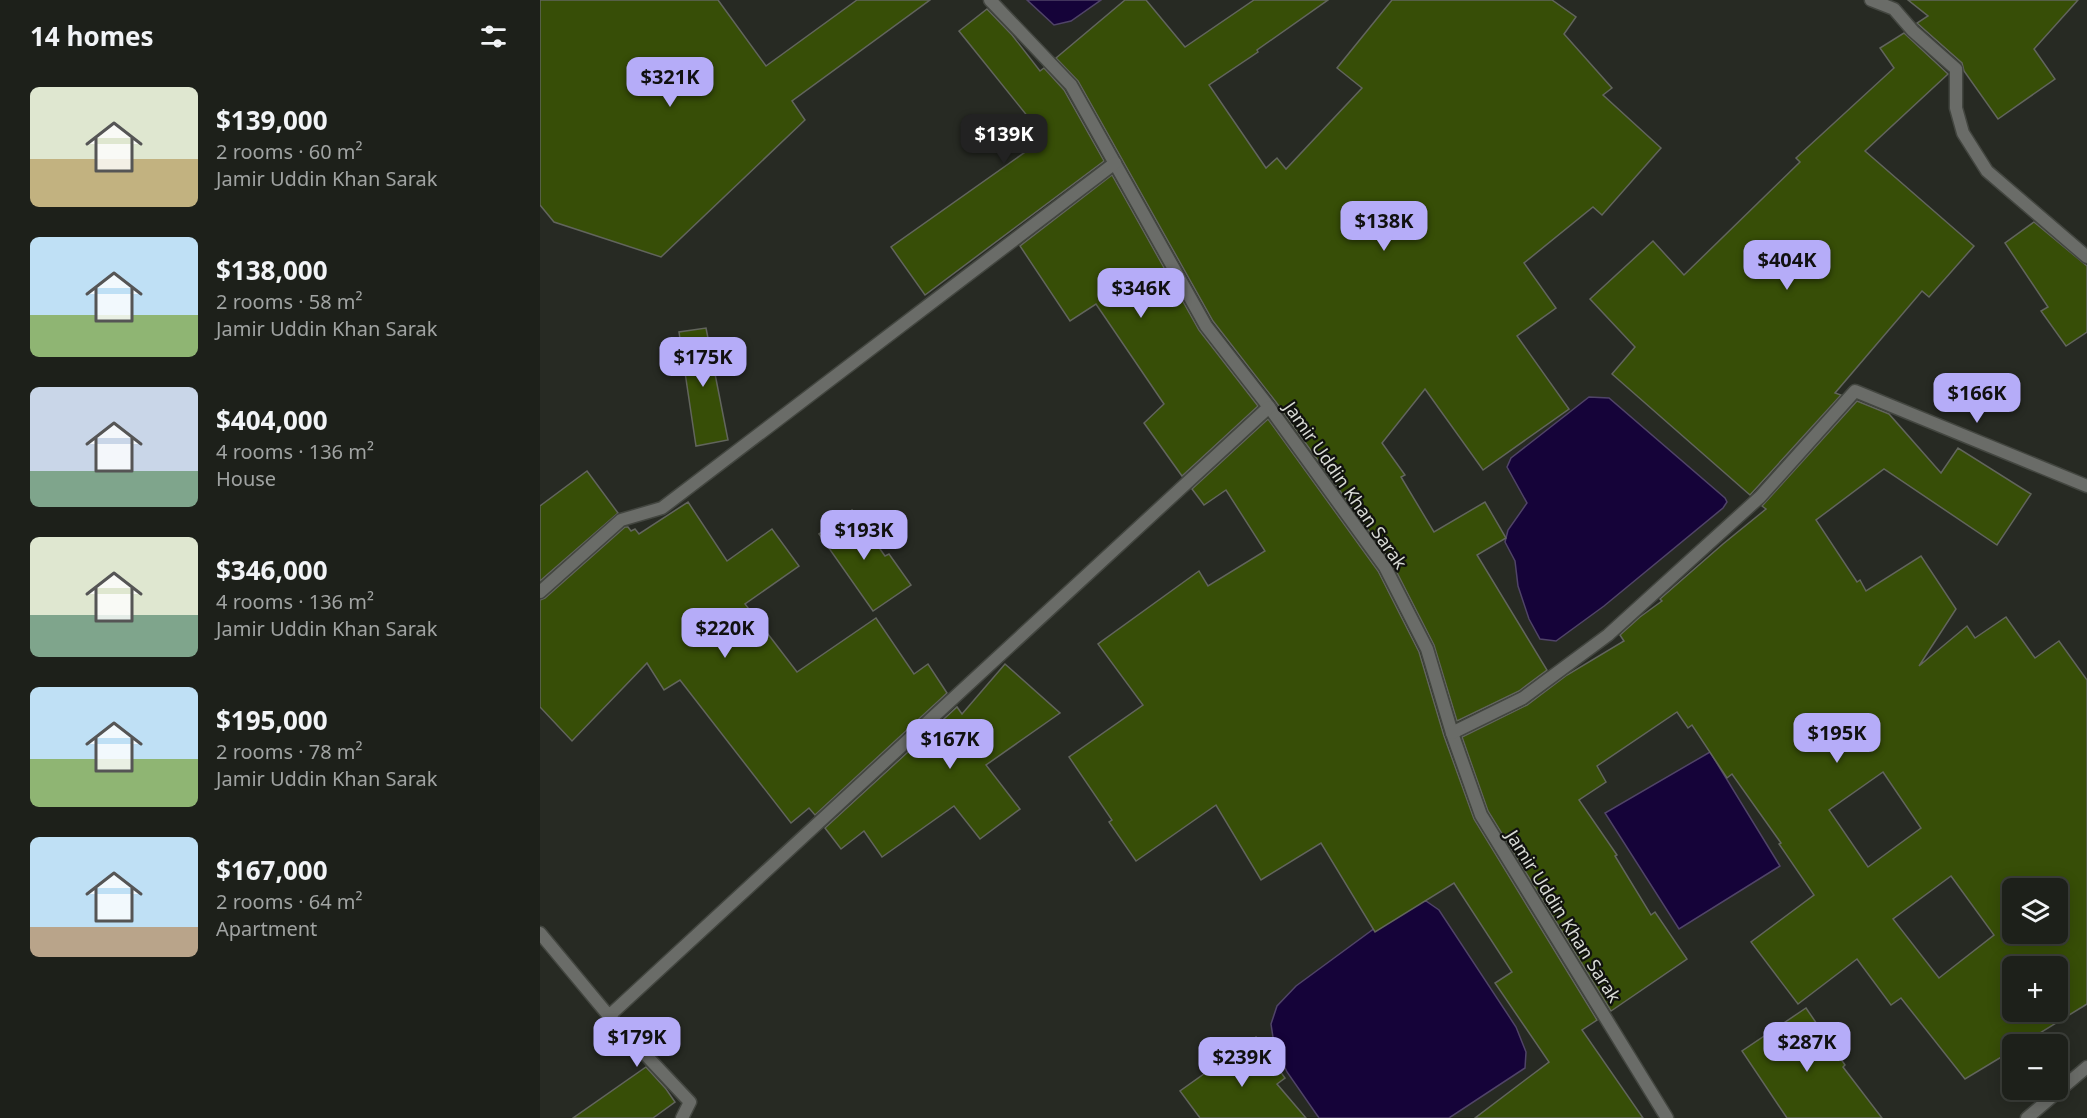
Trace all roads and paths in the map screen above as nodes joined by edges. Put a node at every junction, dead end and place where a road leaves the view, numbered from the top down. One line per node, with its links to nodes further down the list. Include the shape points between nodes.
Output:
1 (990, 0): 3 (street, Jamir Uddin Khan Sarak, via 1071,84)
2 (1871, 0): 4 (street, via 1894,9 1956,69 1956,108 1963,133 1988,171)
3 (1114, 163): 5 (street, Jamir Uddin Khan Sarak, via 1206,326); 7 (street, via 662,508 621,520)
4 (2087, 257)
5 (1269, 407): 8 (street, Jamir Uddin Khan Sarak, via 1385,567 1427,649); 10 (street)
6 (2087, 486): 8 (street, via 1855,391 1760,497 1608,635 1523,698)
7 (540, 592)
8 (1452, 733): 13 (street, Jamir Uddin Khan Sarak, via 1481,815)
9 (540, 933): 10 (street)
10 (609, 1016): 12 (street, via 690,1102)
11 (2087, 1067): 14 (street)
12 (682, 1118)
13 (1667, 1118)
14 (2026, 1118)

